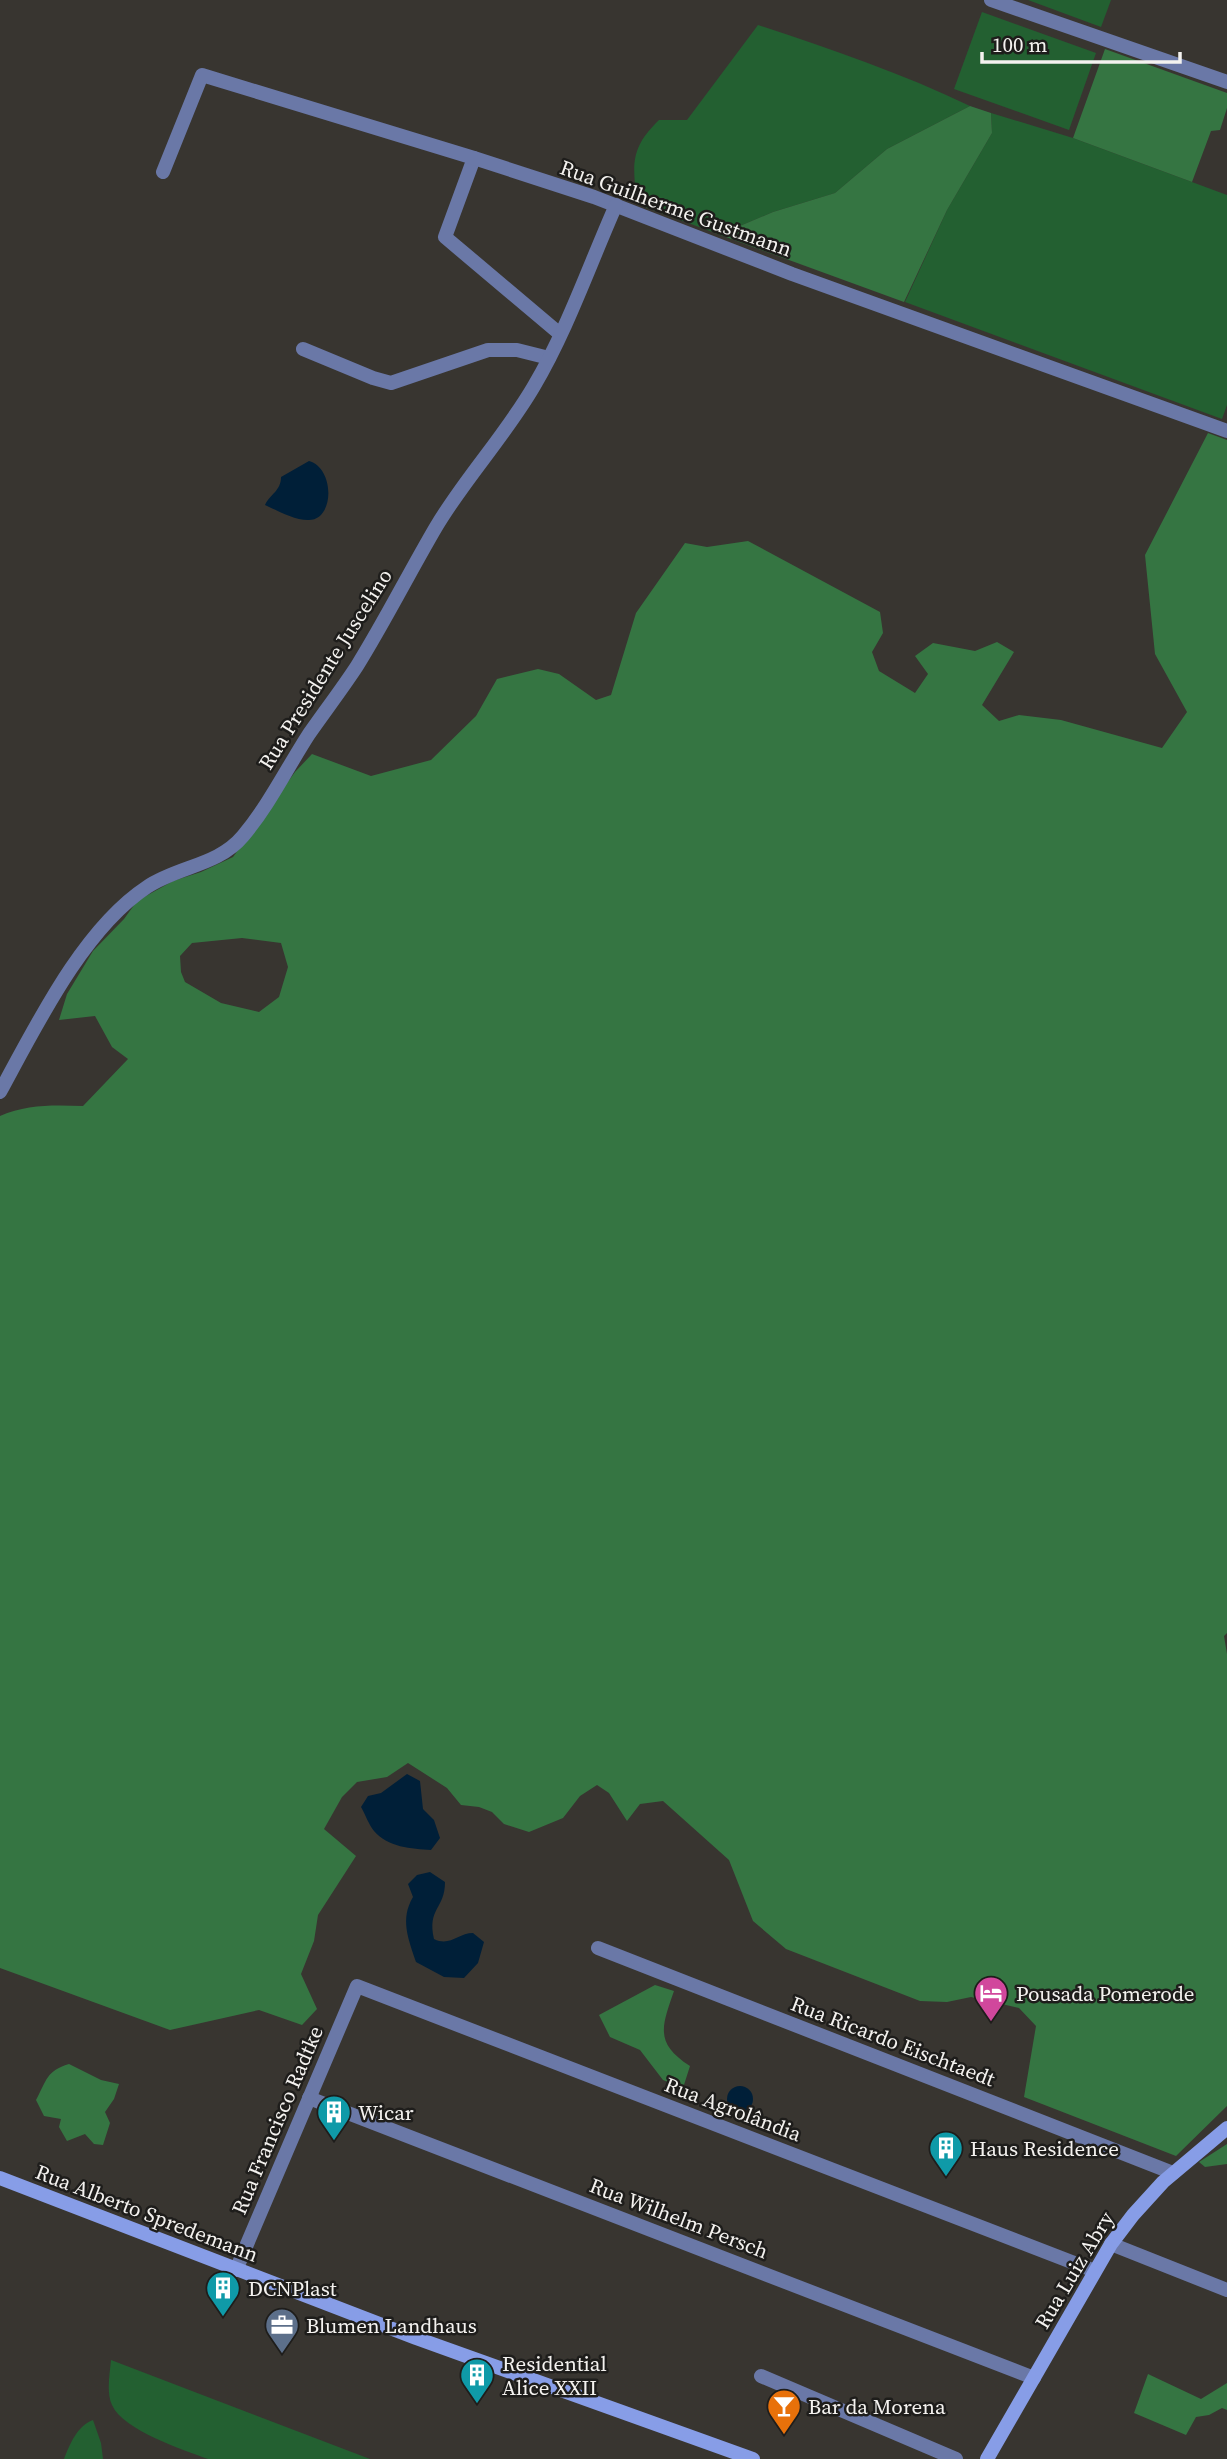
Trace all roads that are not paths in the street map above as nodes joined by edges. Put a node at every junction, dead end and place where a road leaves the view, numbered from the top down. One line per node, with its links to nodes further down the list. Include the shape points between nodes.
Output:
1 (990, 0): 2 (street)
2 (1227, 82)
3 (474, 158): 4 (street, Rua Guilherme Gustmann, via 202,75); 5 (street, Rua Guilherme Gustmann); 6 (street, via 445,237)
4 (163, 172)
5 (616, 205): 6 (street, Rua Presidente Juscelino); 9 (street, Rua Guilherme Gustmann, via 792,274)
6 (560, 334): 8 (street, Rua Presidente Juscelino)
7 (303, 349): 8 (street, via 391,383 488,350 517,350)
8 (549, 358): 10 (street, Rua Presidente Juscelino, via 516,414 439,523 357,666 248,829 219,856 173,873 120,908 69,974)
9 (1227, 431)
10 (0, 1092)
11 (598, 1948): 15 (street, Rua Ricardo Eischtaedt)
12 (357, 1986): 13 (street, Rua Francisco Radtke); 19 (street, Rua Agrolândia)
13 (309, 2098): 18 (street, Rua Francisco Radtke); 22 (street, Rua Wilhelm Persch)
14 (1227, 2128): 15 (street, Rua Luiz Abry)
15 (1172, 2173): 17 (street, Rua Luiz Abry)
16 (0, 2178): 18 (street, Rua Alberto Spredemann)
17 (1111, 2244): 19 (street, Rua Luiz Abry); 20 (street)
18 (236, 2270): 23 (street, Rua Alberto Spredemann)
19 (1095, 2271): 22 (street, Rua Luiz Abry)
20 (1227, 2290)
21 (761, 2376): 24 (street)
22 (1034, 2378): 25 (street, Rua Luiz Abry)
23 (753, 2459)
24 (957, 2459)
25 (986, 2459)

